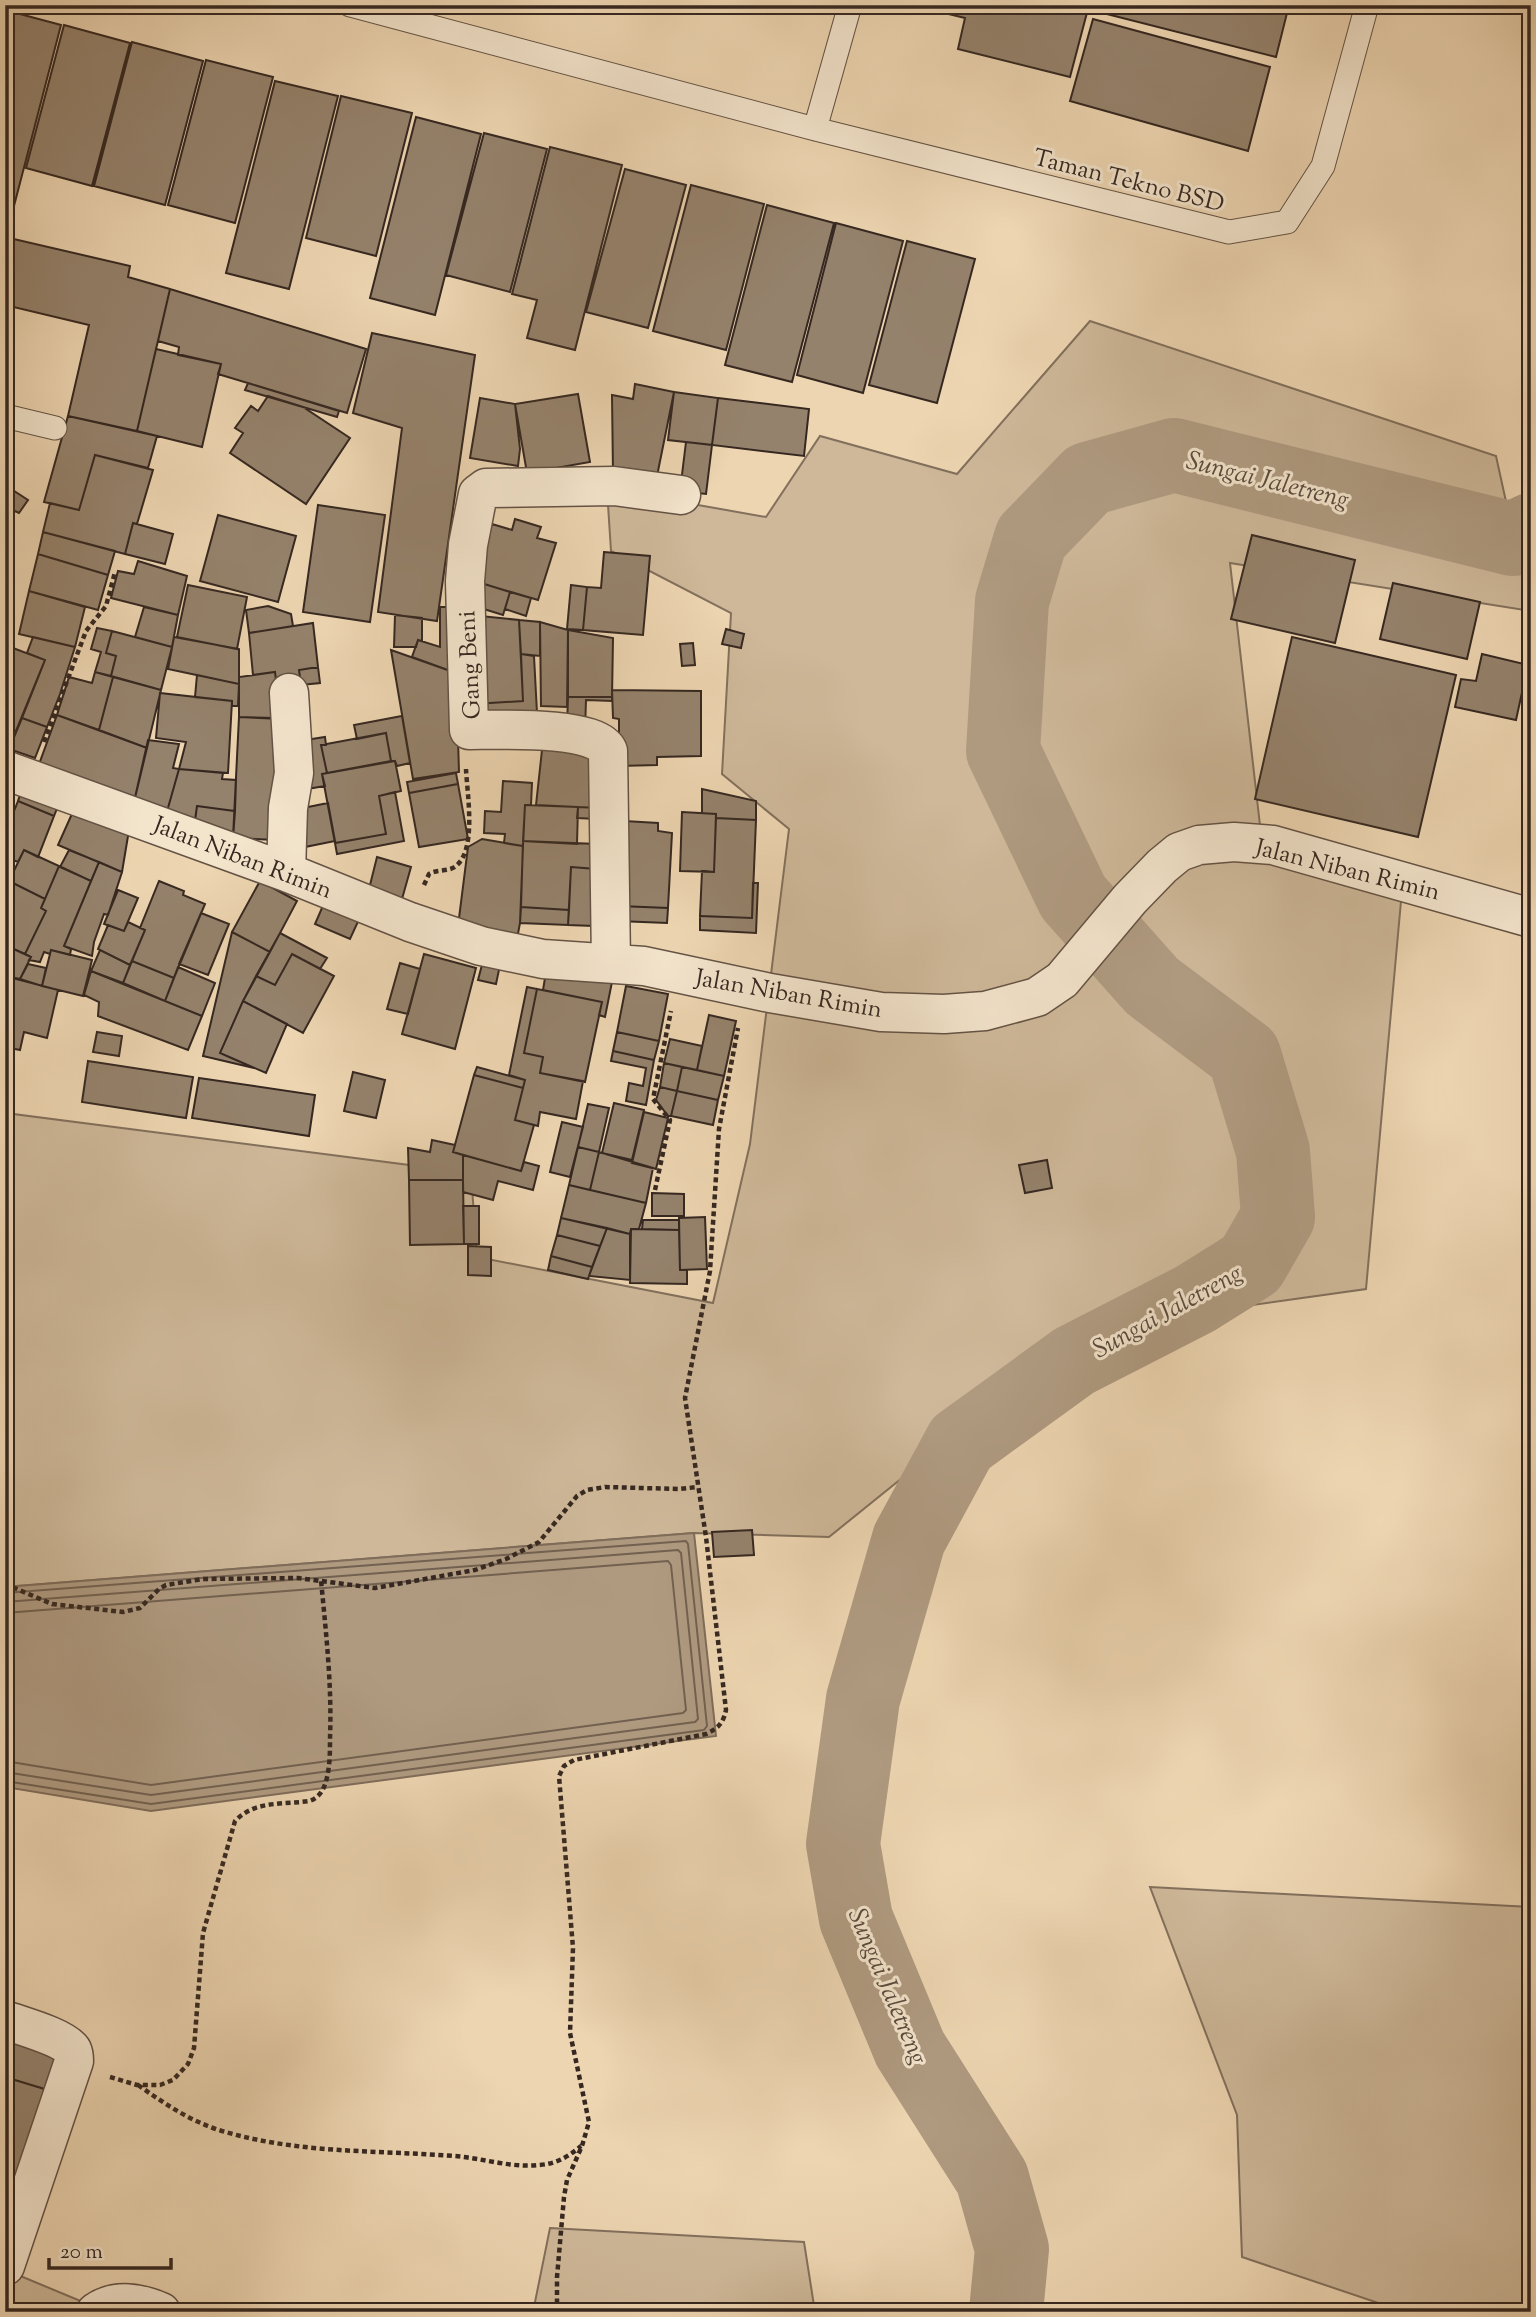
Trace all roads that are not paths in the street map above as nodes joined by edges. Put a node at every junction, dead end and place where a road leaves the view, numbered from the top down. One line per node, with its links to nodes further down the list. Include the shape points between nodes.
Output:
1 (350, 5): 4 (lane, Taman Tekno BSD)
2 (850, 5): 4 (lane)
3 (1367, 5): 4 (lane, Taman Tekno BSD, via 1322,166 1287,222 1229,232)
4 (815, 129)
5 (5, 416): 6 (lane)
6 (55, 428)
7 (681, 495): 12 (street, Gang Beni, via 614,486 483,488 468,545 469,730 551,731 606,744)
8 (289, 693): 10 (street, via 294,774)
9 (18, 774): 10 (street, Jalan Niban Rimin)
10 (286, 872): 12 (street, Jalan Niban Rimin, via 460,940 543,959)
11 (1531, 918): 12 (street, Jalan Niban Rimin, via 1273,845 1234,842 1179,852 1130,899 1062,980 1037,997 1005,1007 944,1014 881,1012)
12 (611, 963)
13 (5, 2020): 14 (street, via 61,2042 71,2049 74,2061)
14 (5, 2266)
15 (96, 2312): 16 (street, via 116,2303 134,2303)
16 (161, 2312)

